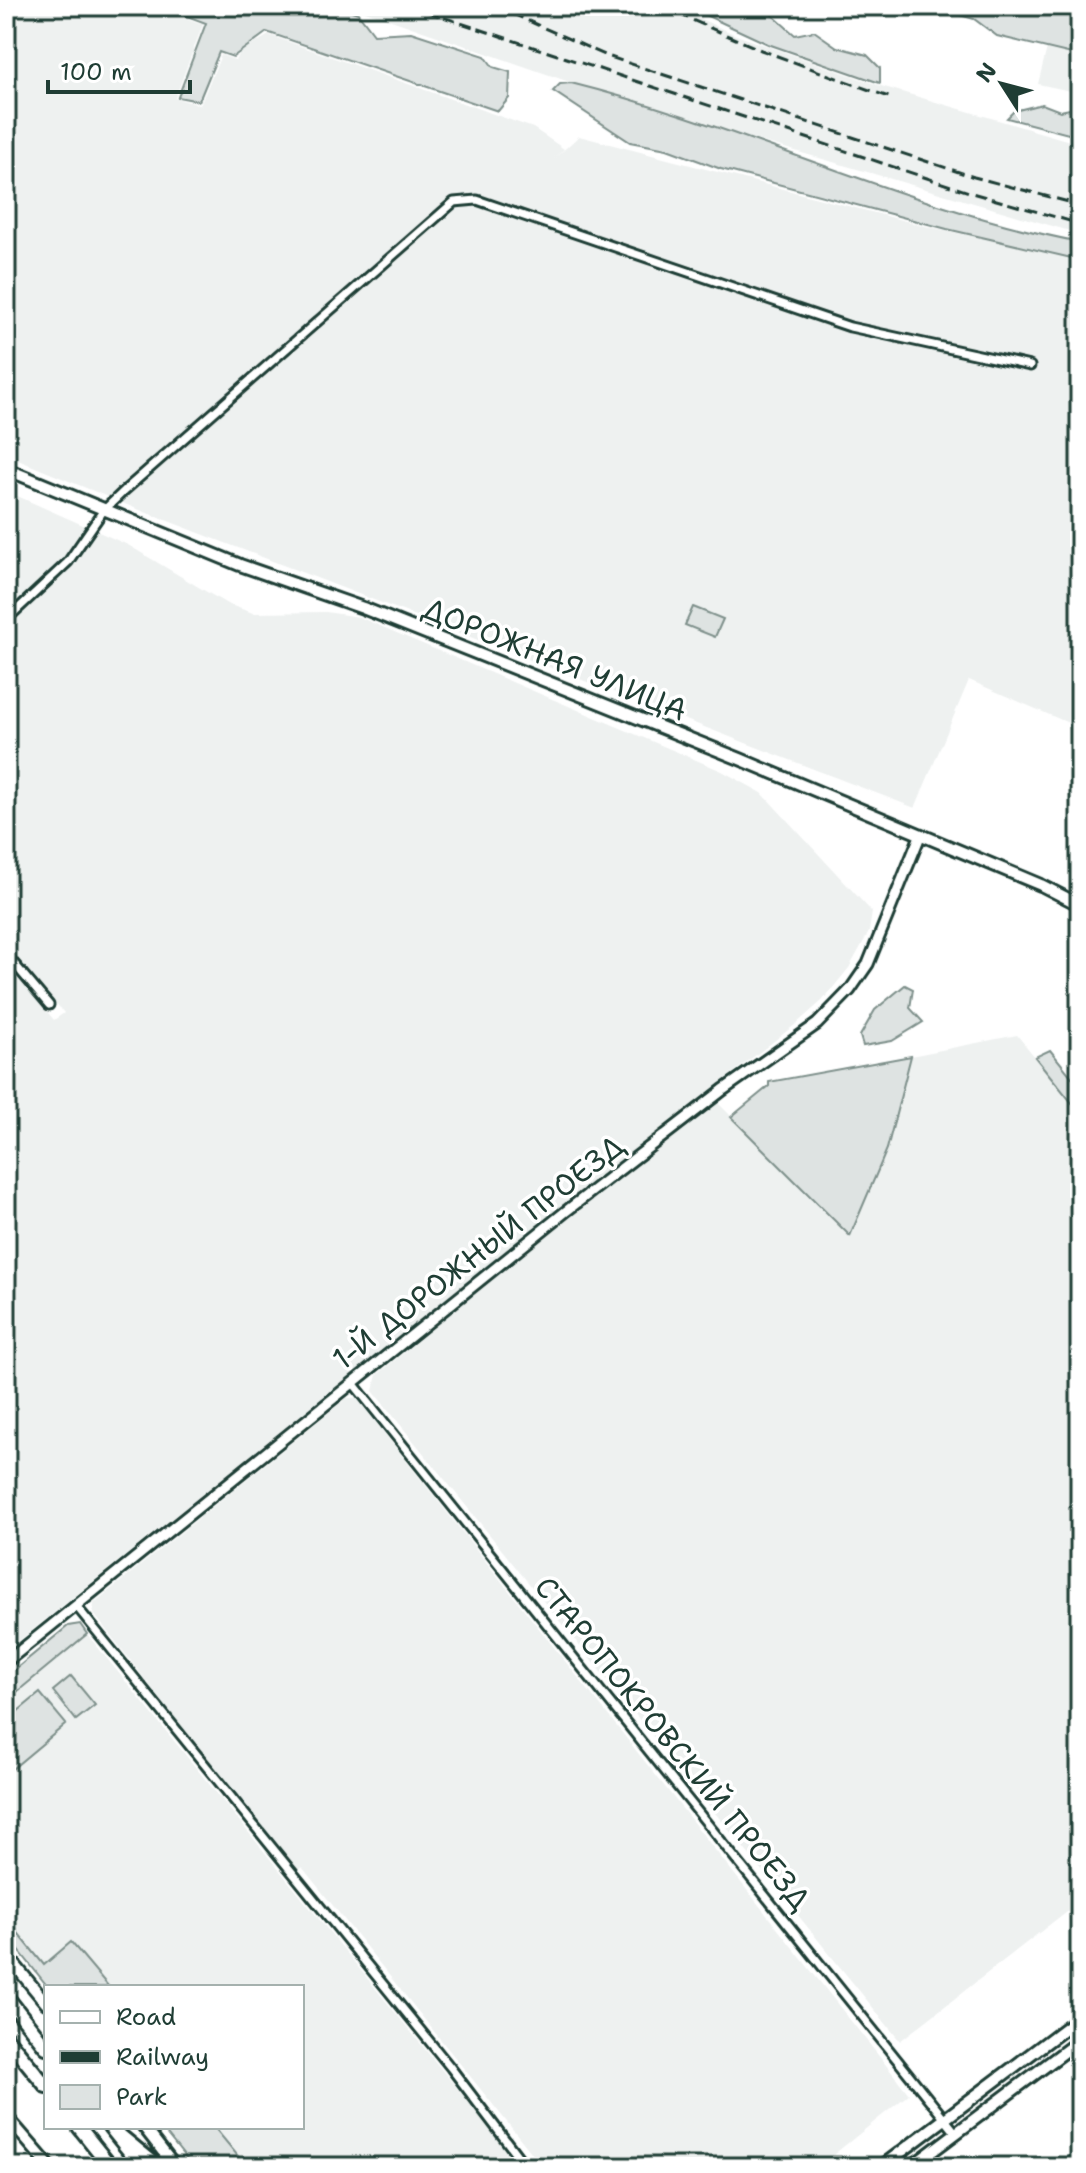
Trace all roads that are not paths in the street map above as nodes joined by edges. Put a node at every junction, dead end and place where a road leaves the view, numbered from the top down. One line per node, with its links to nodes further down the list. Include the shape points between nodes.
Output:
1 (1030, 366): 3 (street, via 850,327 477,200 454,202)
2 (6, 469): 3 (main road, ДОРОЖНАЯ УЛИЦА)
3 (103, 511): 4 (street, via 68,562); 5 (main road, ДОРОЖНАЯ УЛИЦА, via 363,608)
4 (6, 620)
5 (920, 836): 6 (main road, ДОРОЖНАЯ УЛИЦА); 9 (street, 1-Й ДОРОЖНЫЙ ПРОЕЗД, via 868,964 832,1011 723,1090)
6 (1080, 905)
7 (6, 954): 8 (street)
8 (49, 1005)
9 (353, 1383): 10 (street, 1-Й ДОРОЖНЫЙ ПРОЕЗД); 21 (street, СТАРОПОКРОВСКИЙ ПРОЕЗД)
10 (77, 1607): 11 (street, 1-Й ДОРОЖНЫЙ ПРОЕЗД); 32 (street)
11 (6, 1662)
12 (6, 1954): 14 (main road)
13 (6, 1996): 18 (main road)
14 (44, 2001)
15 (1080, 2017): 21 (main road)
16 (6, 2037): 19 (main road)
17 (1080, 2040): 26 (main road)
18 (44, 2044)
19 (44, 2084)
20 (6, 2116): 27 (main road)
21 (944, 2119): 26 (street, СТАРОПОКРОВСКИЙ ПРОЕЗД); 33 (main road)
22 (81, 2129): 28 (main road)
23 (112, 2129): 29 (main road)
24 (112, 2129): 30 (main road)
25 (146, 2129): 31 (main road)
26 (956, 2133): 34 (main road)
27 (50, 2167)
28 (111, 2167)
29 (142, 2167)
30 (160, 2167)
31 (175, 2167)
32 (526, 2167)
33 (881, 2167)
34 (911, 2167)

